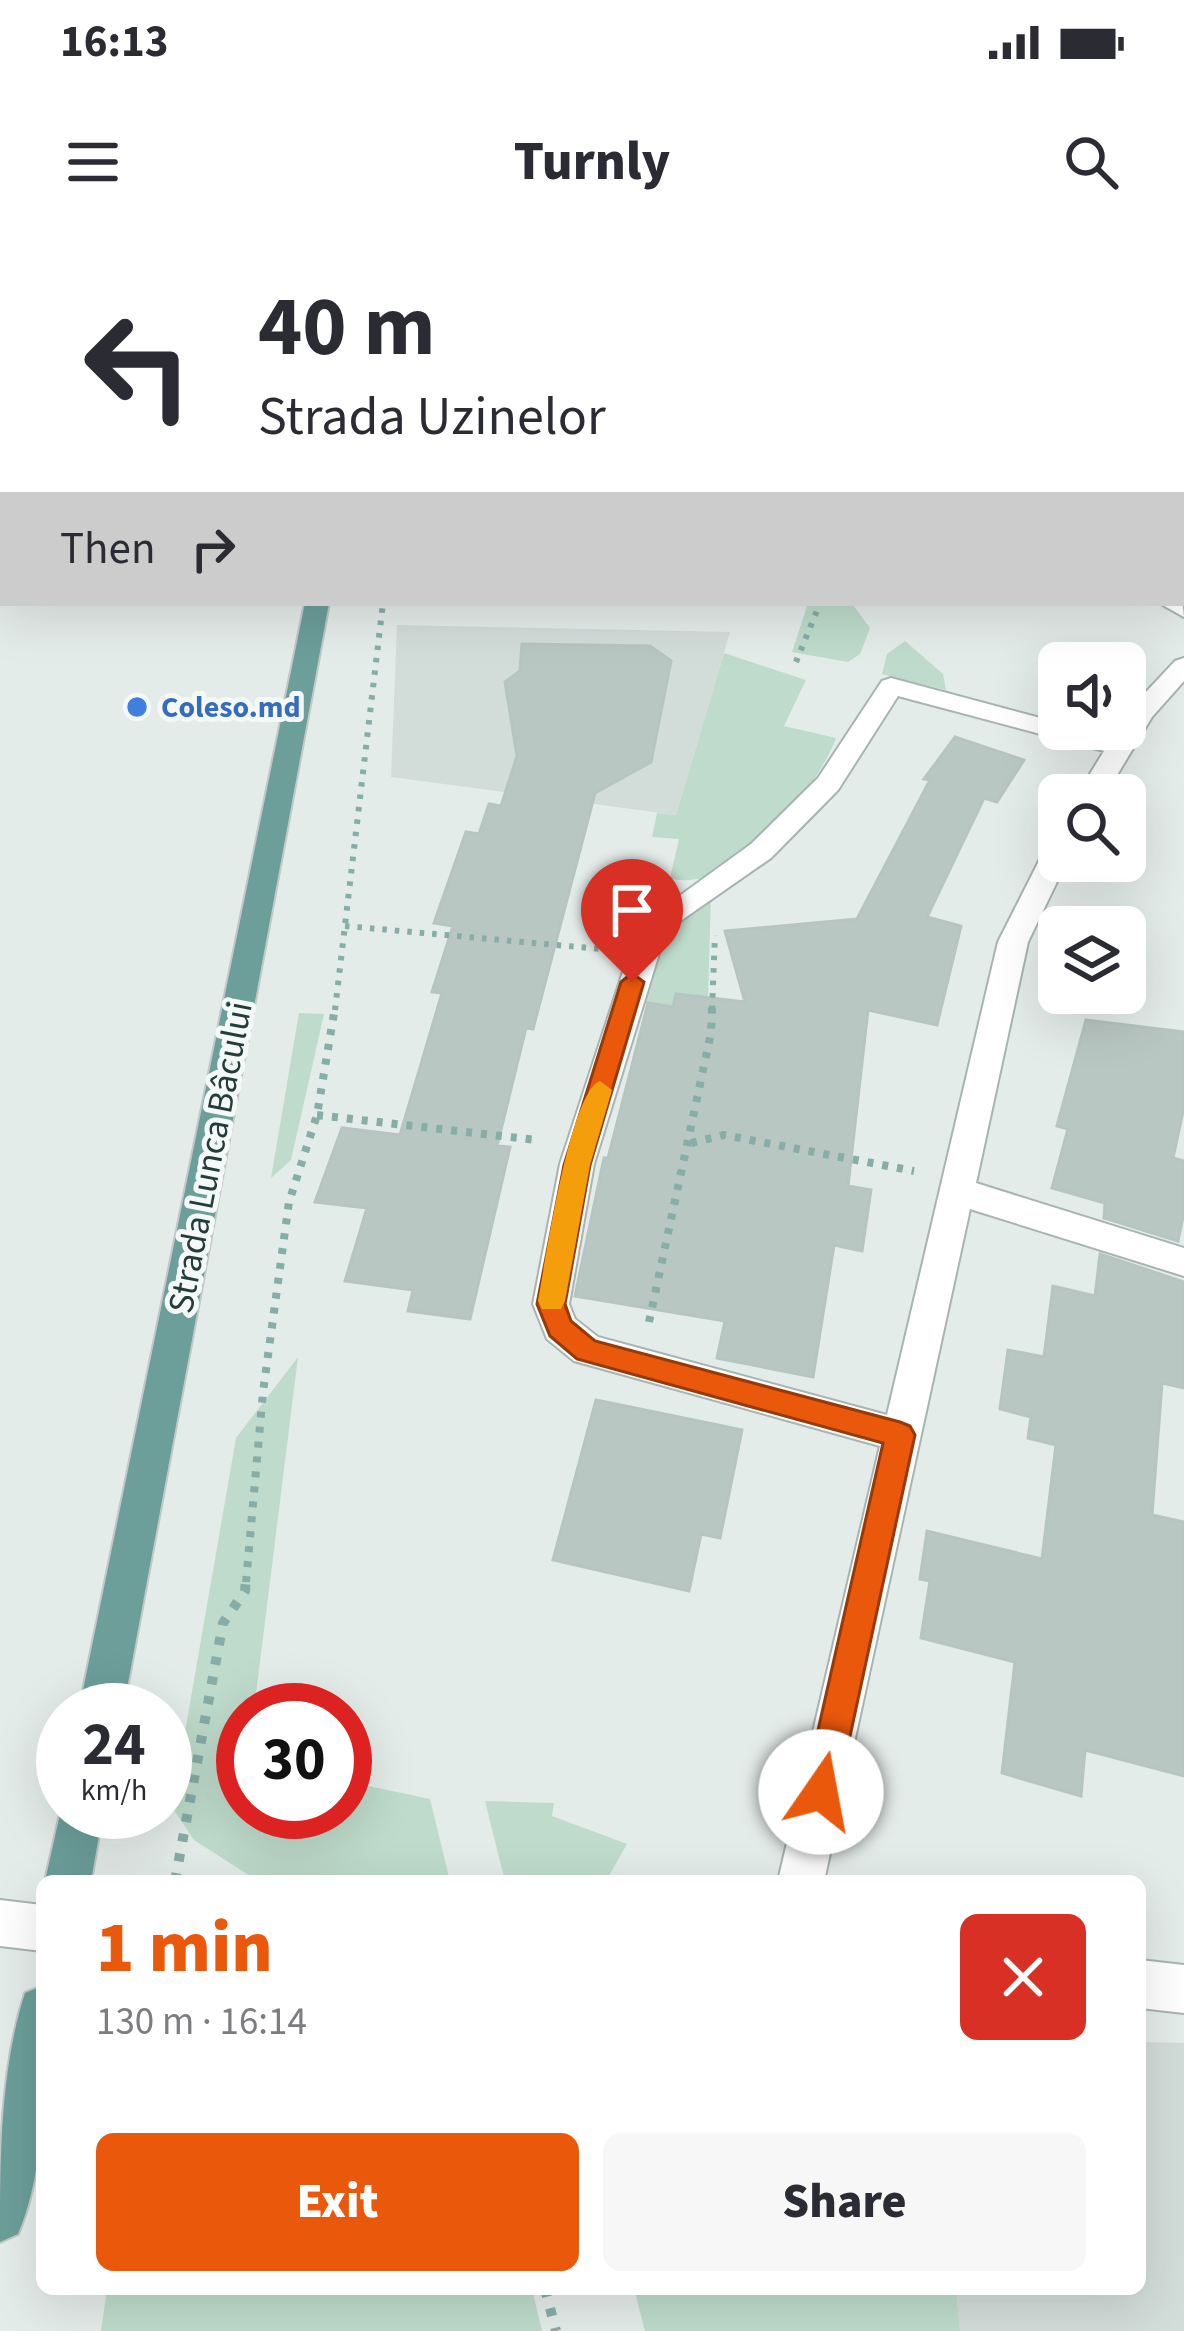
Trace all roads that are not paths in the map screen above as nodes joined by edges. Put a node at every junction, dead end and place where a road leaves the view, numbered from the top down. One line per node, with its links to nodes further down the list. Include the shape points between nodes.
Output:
1 (316, 606): 9 (main road, Strada Lunca Bâcului)
2 (1184, 666): 3 (street)
3 (1146, 708)
4 (1038, 725): 8 (street, via 891,686 828,784 760,851 653,926 583,1146 551,1304 560,1328 587,1350)
5 (1043, 882): 6 (street, via 1013,942)
6 (955, 1184): 7 (street); 8 (street)
7 (1184, 1262)
8 (900, 1435): 12 (street)
9 (106, 1683)
10 (76, 1839): 11 (main road)
11 (69, 1875)
12 (802, 1875)
13 (0, 1923): 14 (street)
14 (36, 1927)
15 (1146, 1985): 16 (street)
16 (1184, 1989)
17 (36, 2039): 18 (main road)
18 (0, 2216)

